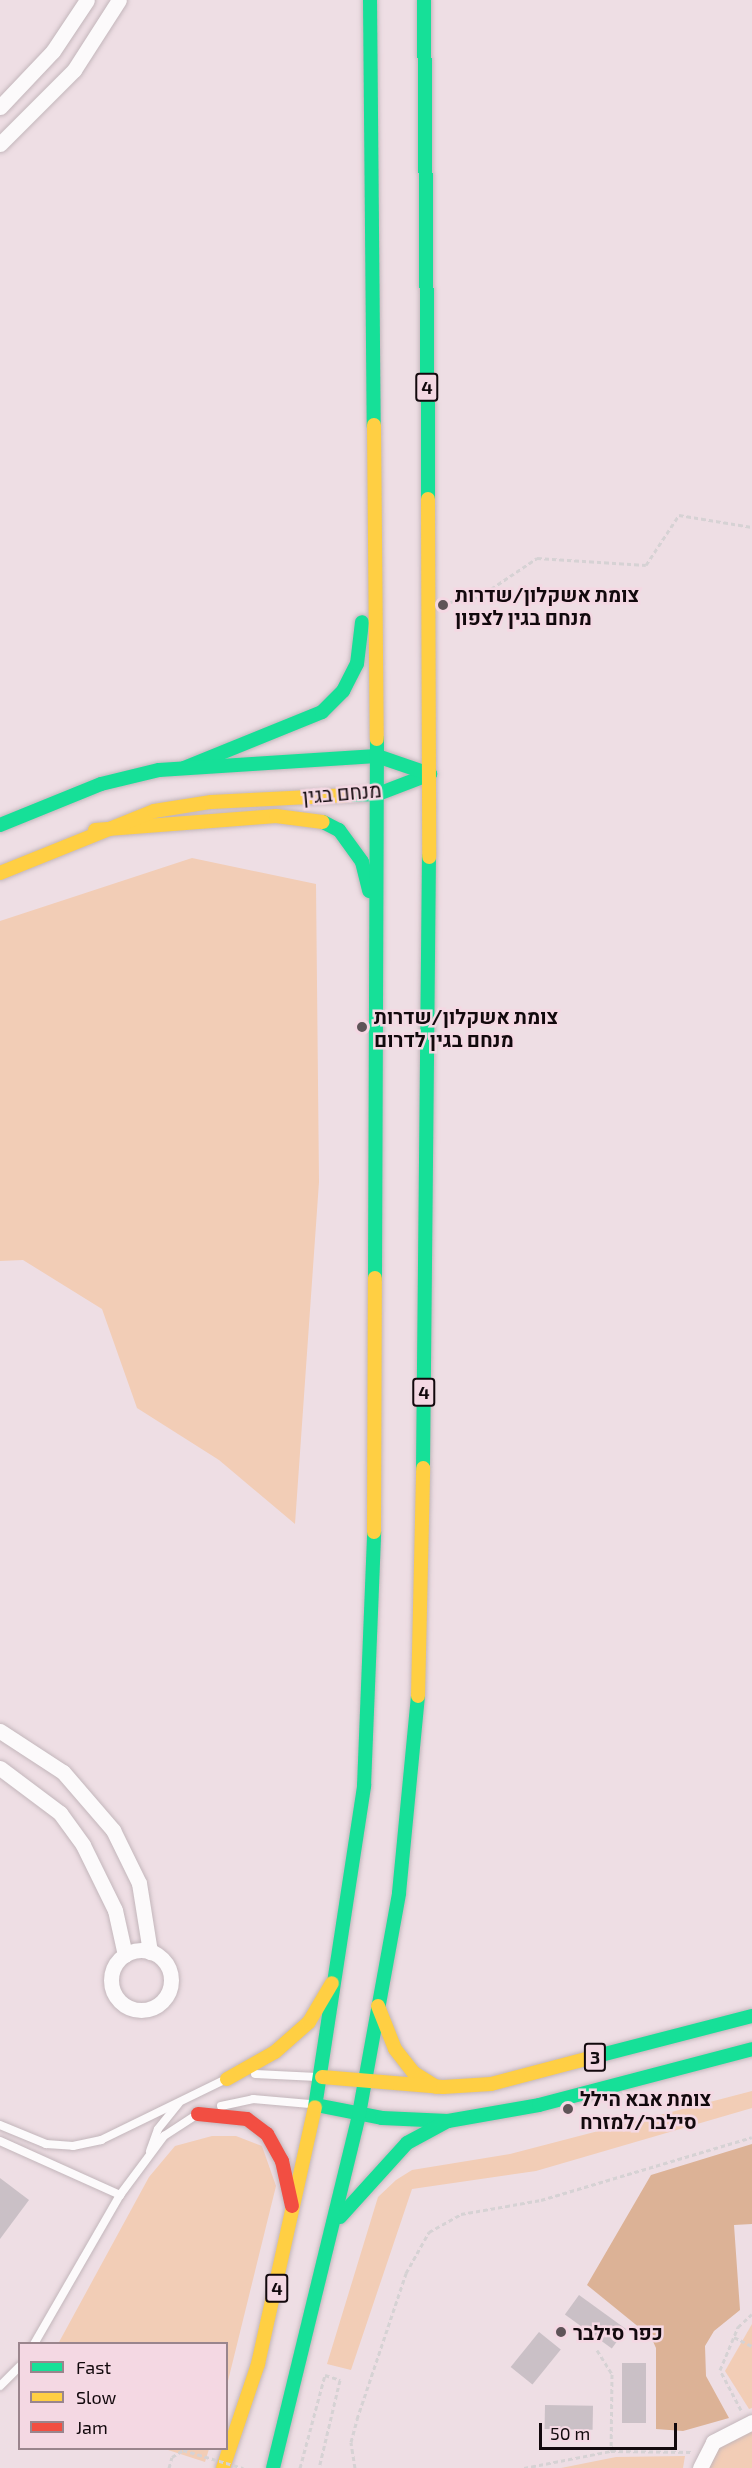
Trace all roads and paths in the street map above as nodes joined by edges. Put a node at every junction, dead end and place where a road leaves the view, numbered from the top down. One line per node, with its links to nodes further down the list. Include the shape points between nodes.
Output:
1 (87, 0): 5 (street, via 53,51)
2 (120, 0): 6 (street, via 74,70)
3 (370, 0): 7 (main road, 4, via 366,84)
4 (424, 0): 9 (main road, 4)
5 (0, 107)
6 (0, 144)
7 (376, 510): 10 (main road, 4); 11 (main road, via 357,664 343,692 322,712 278,734)
8 (752, 527): 9 (path, via 679,515 646,565 537,558 478,597)
9 (430, 601): 12 (main road, 4)
10 (377, 756): 11 (main road, מנחם בגין); 12 (main road, מנחם בגין); 13 (main road, 4)
11 (184, 768): 14 (main road, מנחם בגין, via 101,784)
12 (430, 774): 13 (main road, מנחם בגין); 23 (main road, 4, via 423,1606 416,1755)
13 (378, 794): 15 (main road, מנחם בגין, via 211,802 154,811); 17 (main road, 4)
14 (0, 825)
15 (95, 830): 16 (main road, מנחם בגין); 17 (main road, via 276,816 317,819 339,830 362,862)
16 (0, 873)
17 (376, 925): 22 (main road, 4, via 373,1649 364,1786)
18 (0, 1731): 20 (street, via 63,1772 113,1830 139,1884)
19 (0, 1768): 21 (street, via 60,1813 83,1845 114,1910)
20 (150, 1952): 21 (street); 21 (street, via 162,1959 171,1980 162,2001 141,2011 129,2008 113,1992 113,1969)
21 (125, 1955)
22 (339, 1972): 26 (main road, 4); 27 (main road, via 309,2022 275,2052)
23 (378, 2006): 28 (main road, 4); 29 (main road, via 395,2049 414,2073)
24 (752, 2016): 29 (main road, 3, via 491,2084)
25 (752, 2049): 34 (main road, 3, via 538,2105)
26 (322, 2077): 27 (lane, via 256,2073); 28 (main road, 3); 31 (main road, 4)
27 (227, 2079): 30 (lane)
28 (365, 2082): 29 (main road, 3); 33 (main road, 4)
29 (436, 2087)
30 (183, 2098): 35 (lane, via 101,2140 73,2146 46,2144); 38 (lane, via 158,2129)
31 (316, 2105): 32 (lane, via 253,2099); 33 (main road, 3); 40 (main road, 4)
32 (198, 2114): 38 (lane, via 174,2126); 40 (main road, via 247,2119 267,2134 282,2161)
33 (359, 2114): 34 (main road, 3); 41 (main road, 4)
34 (448, 2121): 41 (main road, via 407,2143)
35 (0, 2124)
36 (752, 2137): 58 (path, via 541,2200 461,2214 429,2232 406,2273 357,2419 351,2442)
37 (0, 2141): 39 (lane)
38 (148, 2158): 39 (lane)
39 (120, 2195): 44 (lane)
40 (294, 2218): 53 (main road, 4, via 258,2364)
41 (338, 2220): 55 (main road, 4)
42 (752, 2314): 43 (path)
43 (734, 2337): 45 (path); 49 (path, via 721,2378)
44 (35, 2342)
45 (752, 2346)
46 (597, 2350): 50 (path, via 612,2374)
47 (18, 2368): 48 (lane)
48 (0, 2386)
49 (750, 2422): 51 (street, via 729,2430)
50 (611, 2451): 51 (path); 59 (path)
51 (705, 2452): 60 (street)
52 (169, 2468): 54 (path, bridge, via 172,2457 183,2450)
53 (223, 2468)
54 (243, 2468)
55 (273, 2468)
56 (300, 2468): 57 (path, via 325,2375 340,2380)
57 (319, 2468)
58 (355, 2468)
59 (524, 2468)
60 (700, 2468)

